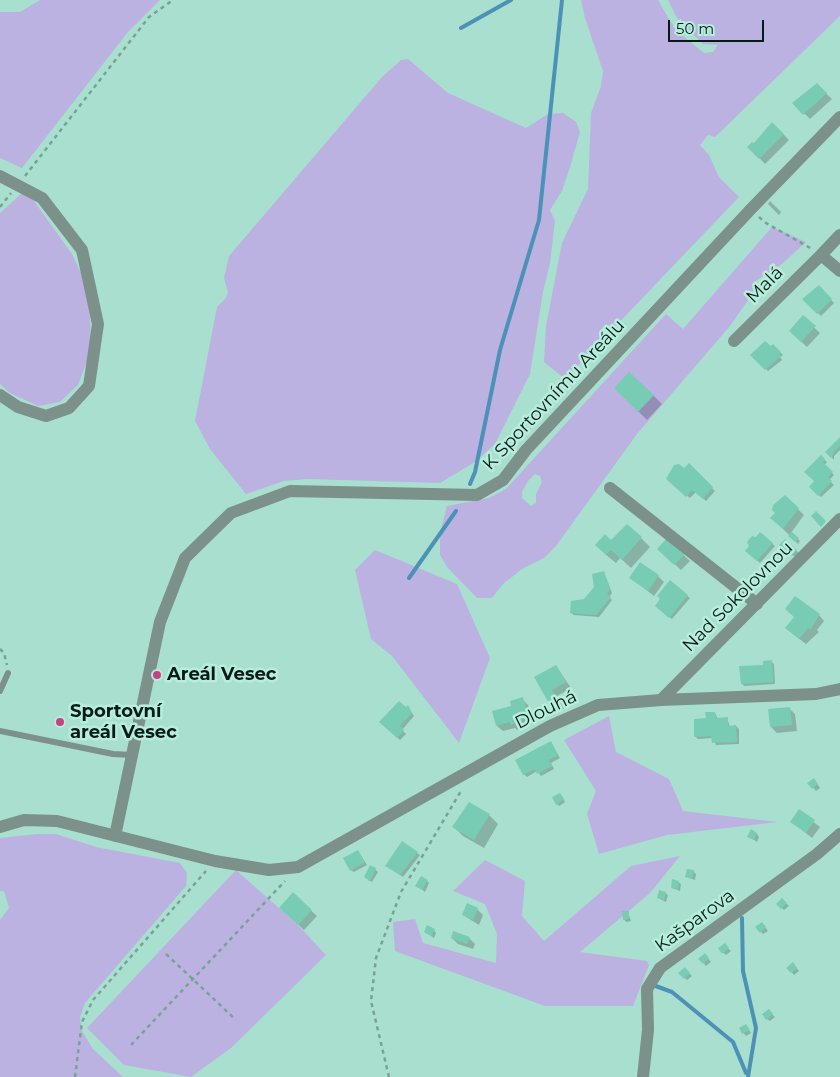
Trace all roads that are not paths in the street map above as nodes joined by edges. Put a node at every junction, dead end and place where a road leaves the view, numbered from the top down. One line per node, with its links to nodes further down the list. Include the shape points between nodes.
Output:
1 (840, 117): 16 (street, K Sportovnímu Areálu, via 526,450 503,480 477,494 290,491 231,512 185,558 160,622)
2 (0, 176): 7 (street, via 42,198 82,250 98,324 89,386 69,408 46,416 18,407)
3 (840, 234): 4 (street, Malá)
4 (821, 254): 5 (street); 6 (street, Malá)
5 (840, 271)
6 (734, 341)
7 (0, 395)
8 (610, 488): 10 (street)
9 (840, 519): 10 (street, Nad Sokolovnou)
10 (757, 604): 14 (street, Nad Sokolovnou)
11 (8, 673): 13 (lane)
12 (840, 689): 14 (street, Dlouhá, via 816,694)
13 (0, 691)
14 (661, 700): 19 (street, Dlouhá, via 598,705 550,726 298,867 269,870 215,862)
15 (0, 731): 16 (lane)
16 (132, 755): 19 (street, K Sportovnímu Areálu)
17 (0, 827): 19 (street, via 24,820 57,821)
18 (840, 834): 20 (street, Kašparova, via 660,968 647,989 648,1030)
19 (115, 836)
20 (643, 1077)

